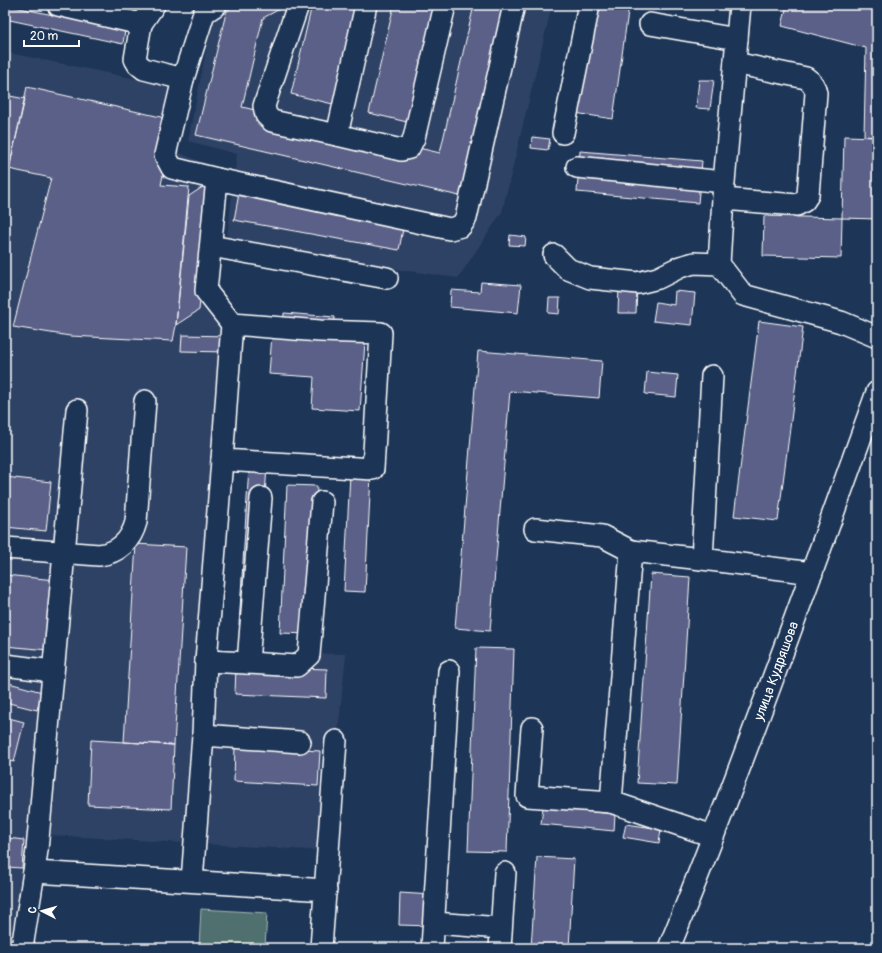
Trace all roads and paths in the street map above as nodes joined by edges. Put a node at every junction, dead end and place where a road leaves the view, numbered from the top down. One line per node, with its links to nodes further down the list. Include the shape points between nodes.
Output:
1 (58, 5): 10 (street)
2 (154, 5): 10 (street)
3 (298, 5): 16 (street, via 264,106 266,115 272,121)
4 (366, 5): 16 (street)
5 (445, 5): 16 (street, via 414,138 409,148 401,150)
6 (514, 5): 18 (street, via 466,218 461,226 450,229)
7 (589, 5): 15 (street)
8 (740, 5): 12 (street)
9 (208, 8): 14 (street)
10 (141, 24): 14 (street, via 135,59 138,64 144,69)
11 (650, 24): 12 (street)
12 (737, 39): 13 (street)
13 (735, 63): 19 (street); 19 (street, via 806,78 813,84 816,93 808,195 797,205)
14 (183, 80): 18 (street, via 165,155 172,168)
15 (563, 133)
16 (337, 135)
17 (577, 167): 19 (street)
18 (217, 179): 20 (street)
19 (723, 191): 22 (street)
20 (211, 246): 23 (street); 24 (street, via 206,291)
21 (554, 255): 22 (street, via 568,269 590,278 638,283 658,278 694,263)
22 (719, 264): 25 (street, via 743,295 842,322)
23 (387, 278)
24 (232, 324): 30 (street); 30 (street, via 381,333 373,469)
25 (877, 337)
26 (712, 376): 37 (street)
27 (877, 392): 38 (street, улица Кудряшова)
28 (145, 401): 36 (street, via 134,530 126,543 106,554)
29 (77, 410): 36 (street)
30 (222, 460): 39 (street)
31 (261, 498): 40 (street)
32 (322, 502): 40 (street, via 309,655 297,666)
33 (535, 529): 35 (street, via 602,536)
34 (5, 548): 36 (street)
35 (631, 552): 37 (street); 48 (street)
36 (64, 553): 42 (street)
37 (702, 559): 38 (street)
38 (812, 573): 49 (street, улица Кудряшова)
39 (206, 661): 40 (street); 45 (street)
40 (248, 663)
41 (5, 665): 42 (street)
42 (52, 671): 50 (street)
43 (449, 671): 54 (street)
44 (532, 728): 48 (street, via 526,796)
45 (203, 735): 47 (street); 52 (street)
46 (336, 741): 53 (street)
47 (300, 742)
48 (611, 802): 49 (street)
49 (713, 836): 59 (street, улица Кудряшова)
50 (34, 872): 52 (street); 56 (street)
51 (505, 873): 55 (street)
52 (192, 881): 53 (street)
53 (326, 890): 57 (street)
54 (434, 923): 55 (street); 58 (street)
55 (500, 938)
56 (22, 948)
57 (321, 948)
58 (432, 948)
59 (669, 948)

